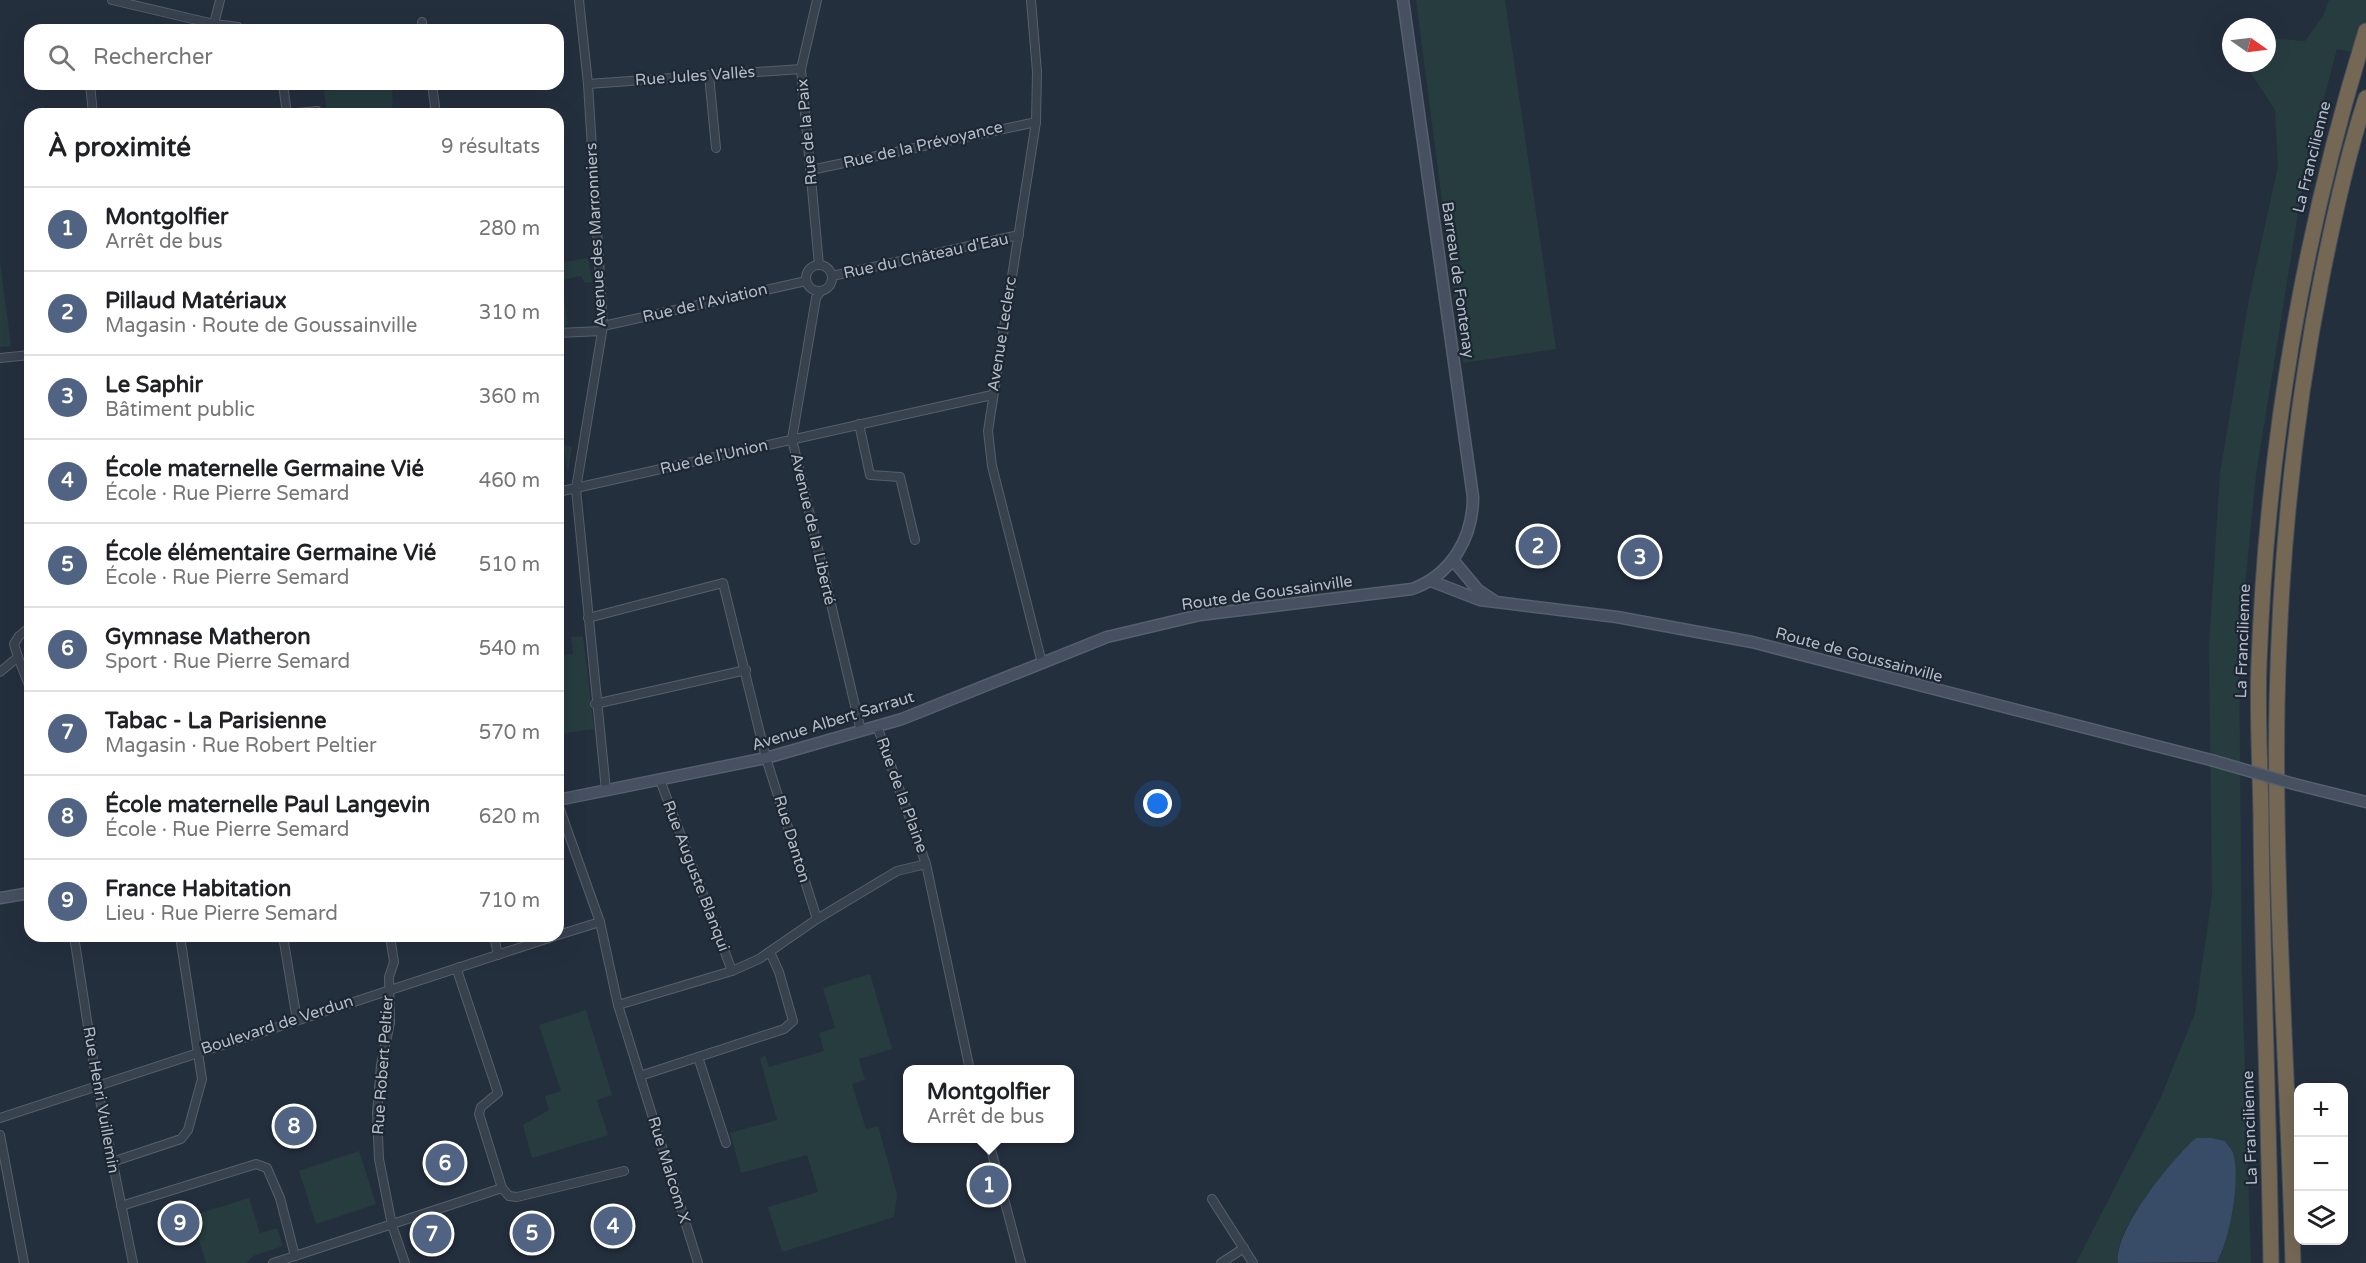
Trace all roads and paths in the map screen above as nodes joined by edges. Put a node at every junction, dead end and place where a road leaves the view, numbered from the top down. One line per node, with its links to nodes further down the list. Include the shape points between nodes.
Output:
1 (112, 0): 7 (street)
2 (220, 0): 7 (street)
3 (579, 0): 11 (street, Avenue des Marronniers)
4 (817, 0): 9 (street, Rue de la Paix)
5 (1031, 0): 19 (street, Avenue Leclerc, via 1037,72)
6 (1403, 0): 37 (street, Barreau de Fontenay, via 1471,478 1473,513)
7 (214, 24)
8 (2366, 31): 101 (highway, La Francilienne, via 2344,100 2297,304 2264,561 2259,667)
9 (801, 69): 10 (street, Rue Jules Vallès); 21 (street, Rue de la Paix)
10 (709, 75): 11 (street, Rue Jules Vallès); 20 (street)
11 (588, 84): 27 (street, Avenue des Marronniers)
12 (91, 90): 16 (street)
13 (284, 90): 17 (street)
14 (433, 90): 18 (street)
15 (2366, 98): 102 (highway, via 2337,205 2315,311 2283,563 2277,705 2278,813)
16 (92, 108)
17 (286, 108)
18 (435, 108)
19 (1036, 122): 21 (street, Rue de la Prévoyance); 22 (street, Avenue Leclerc)
20 (716, 148)
21 (811, 170): 23 (street, Rue de la Paix)
22 (1019, 235): 24 (street, Rue du Château d'Eau); 31 (street, Avenue Leclerc)
23 (819, 265): 24 (street); 25 (street, via 810,268)
24 (832, 276): 26 (street, via 831,285)
25 (806, 281): 26 (street, via 812,290); 27 (street, Rue de l'Aviation)
26 (820, 292): 33 (street, Avenue de la Liberté)
27 (603, 328): 28 (street, Rue de l'Aviation); 34 (street, Avenue des Marronniers)
28 (564, 332)
29 (24, 356): 30 (street)
30 (0, 358)
31 (992, 395): 32 (street, Rue de l'Union); 44 (street, Avenue Leclerc, via 988,431 992,466)
32 (859, 424): 33 (street, Rue de l'Union); 36 (street, via 870,475 900,477)
33 (792, 440): 34 (street, Rue de l'Union); 50 (street, Avenue de la Liberté)
34 (576, 489): 35 (street, Rue de l'Union); 40 (street, Avenue des Marronniers)
35 (564, 491)
36 (915, 540)
37 (1453, 560): 38 (street, Route de Goussainville); 39 (street, via 1478,590)
38 (1431, 581): 39 (street, Route de Goussainville, via 1470,598); 42 (street, Route de Goussainville, via 1398,592 1200,615)
39 (1496, 602): 55 (street, Route de Goussainville, bridge, via 1617,616 1730,637)
40 (588, 618): 45 (street, Rue Danton, via 723,583); 48 (street, Avenue des Marronniers)
41 (24, 632): 43 (street, via 14,644)
42 (1107, 637): 44 (street, Avenue Albert Sarraut)
43 (18, 657): 46 (street); 47 (street)
44 (1042, 663): 49 (street, Avenue Albert Sarraut)
45 (746, 670): 48 (street); 51 (street, Rue Danton)
46 (0, 672)
47 (24, 672)
48 (595, 704): 53 (street, Avenue des Marronniers)
49 (877, 726): 50 (street, Avenue Albert Sarraut); 57 (street, Rue de la Plaine)
50 (861, 731): 51 (street, Avenue Albert Sarraut)
51 (766, 758): 52 (street, Avenue Albert Sarraut); 60 (street, Rue Danton)
52 (660, 780): 53 (street, Avenue Albert Sarraut); 72 (street, Rue Auguste Blanqui)
53 (606, 790): 54 (street, Avenue Albert Sarraut)
54 (564, 800)
55 (2366, 802)
56 (564, 819): 61 (street, Rue Malcom X)
57 (926, 864): 60 (street, via 897,871); 78 (street, Rue de la Plaine)
58 (24, 895): 59 (street)
59 (0, 898)
60 (817, 919): 69 (street)
61 (600, 922): 62 (street, Boulevard de Verdun); 74 (street, Rue Malcom X)
62 (564, 934)
63 (75, 942): 80 (street, Rue Henri Vuillemin)
64 (181, 942): 76 (street)
65 (284, 942): 75 (street)
66 (391, 942): 73 (street, Rue Robert Peltier, via 394,962)
67 (495, 942): 70 (street)
68 (538, 942): 70 (street, Boulevard de Verdun)
69 (770, 952): 72 (street); 77 (street, via 793,1021 784,1029)
70 (498, 955): 71 (street, Boulevard de Verdun)
71 (459, 967): 73 (street, Boulevard de Verdun); 87 (street, via 498,1093 481,1107 479,1114)
72 (732, 971): 74 (street)
73 (389, 989): 75 (street, Boulevard de Verdun); 90 (street, Rue Robert Peltier, via 390,1023 377,1113 379,1159)
74 (618, 1005): 79 (street, Rue Malcom X)
75 (297, 1020): 76 (street, Boulevard de Verdun)
76 (198, 1051): 80 (street, Boulevard de Verdun); 85 (street, via 202,1079 182,1139)
77 (698, 1057): 79 (street); 83 (street)
78 (969, 1065)
79 (640, 1076): 97 (street, Rue Malcom X)
80 (97, 1085): 81 (street, Boulevard de Verdun); 85 (street, Rue Henri Vuillemin)
81 (0, 1118)
82 (0, 1135): 93 (street)
83 (726, 1143)
84 (989, 1143): 98 (street)
85 (112, 1162): 89 (street, Rue Henri Vuillemin)
86 (624, 1171): 87 (street, via 517,1197 509,1196)
87 (501, 1188): 90 (street)
88 (1212, 1199): 91 (street)
89 (121, 1206): 92 (street, via 256,1164 267,1168 280,1198); 94 (street, Rue Henri Vuillemin)
90 (392, 1224): 92 (street); 96 (street, Rue Robert Peltier)
91 (1244, 1248): 99 (street); 100 (street)
92 (295, 1256): 95 (street)
93 (24, 1263)
94 (133, 1263)
95 (273, 1263)
96 (405, 1263)
97 (698, 1263)
98 (1021, 1263)
99 (1221, 1263)
100 (1253, 1263)
101 (2271, 1263)
102 (2293, 1263)

